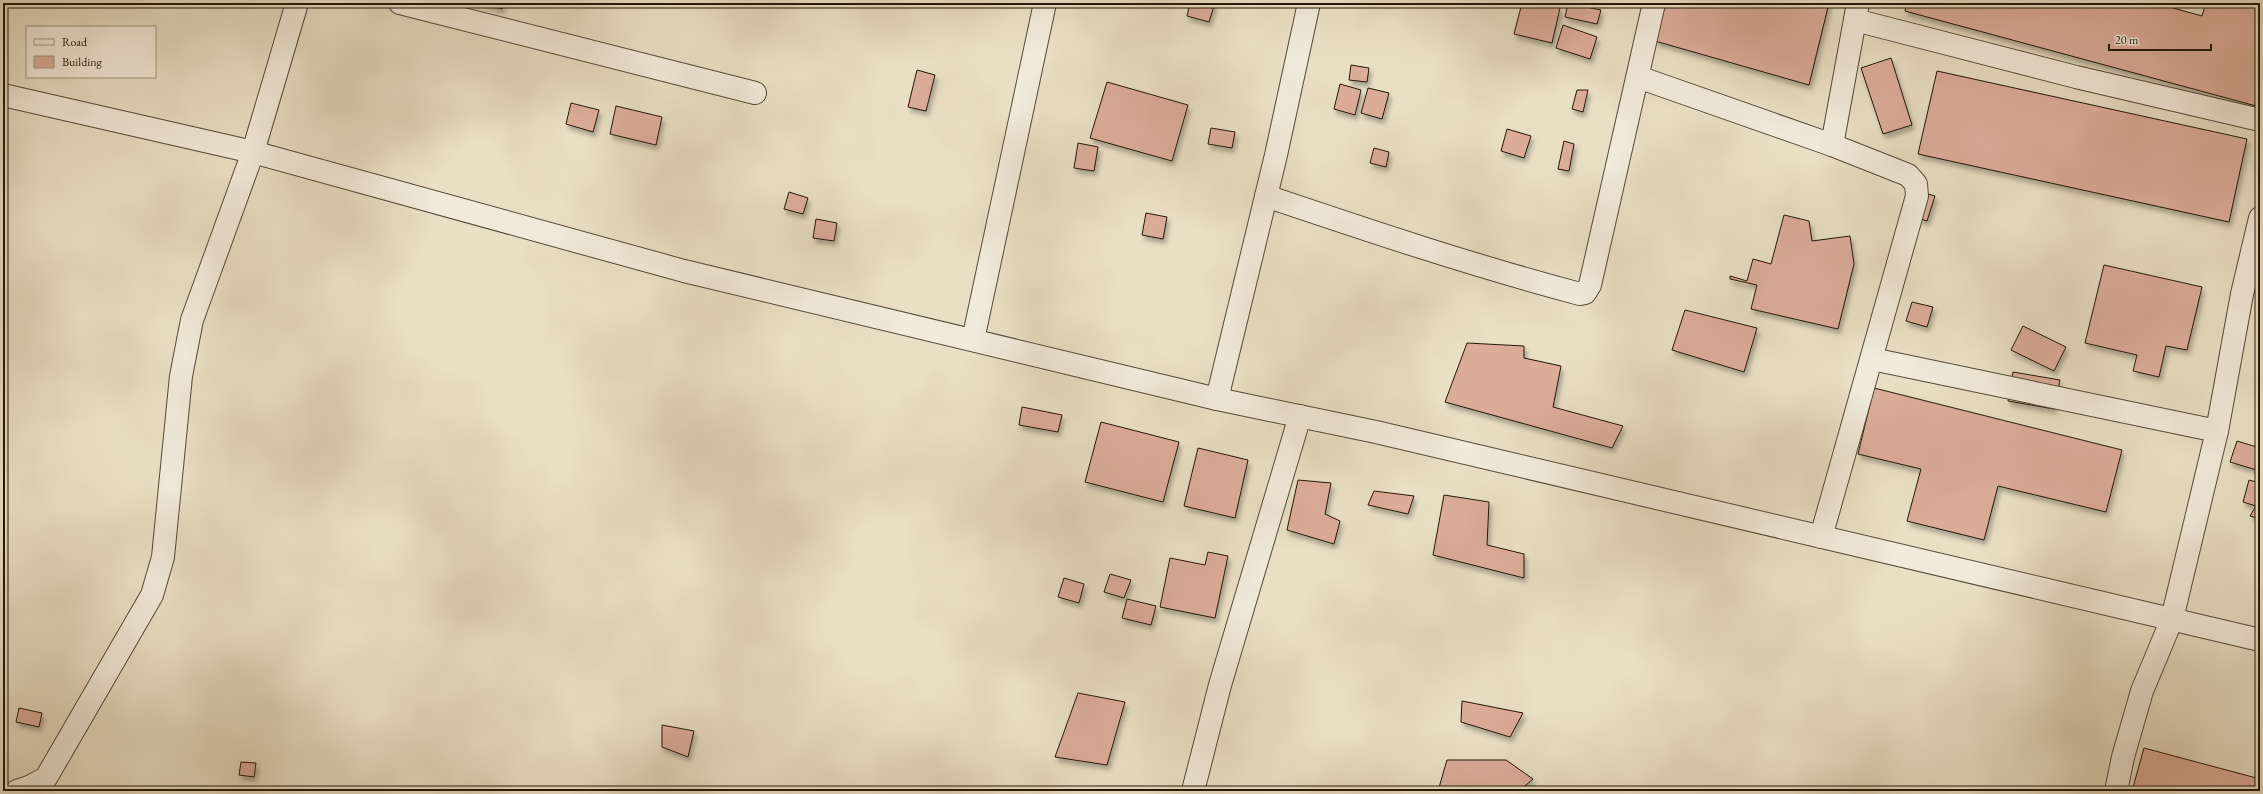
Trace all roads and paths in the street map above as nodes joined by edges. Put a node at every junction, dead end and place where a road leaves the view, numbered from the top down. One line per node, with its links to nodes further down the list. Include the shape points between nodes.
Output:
1 (297, 3): 12 (street)
2 (400, 3): 8 (street)
3 (1045, 3): 15 (street)
4 (1309, 3): 13 (street)
5 (1654, 3): 7 (street)
6 (1856, 12): 10 (street, via 2076,77); 11 (street)
7 (1638, 77): 11 (street); 13 (street, via 1590,285 1585,293 1580,294 1520,278 1412,246)
8 (755, 93)
9 (3, 95): 12 (street)
10 (2260, 120)
11 (1832, 145): 16 (street, via 1908,175 1916,184 1917,196)
12 (253, 152): 15 (street, via 684,271); 25 (street, via 192,320 180,376 163,557 152,595 46,778 29,788)
13 (1266, 196): 17 (street)
14 (2260, 218): 19 (street, via 2242,294)
15 (973, 340): 17 (street)
16 (1872, 359): 19 (street); 20 (street)
17 (1217, 399): 18 (street)
18 (1300, 416): 20 (street); 26 (street, via 1220,685)
19 (2217, 431): 21 (street)
20 (1821, 537): 21 (street)
21 (2172, 619): 22 (street); 27 (street, via 2142,691)
22 (2260, 640)
23 (3, 790): 24 (street)
24 (6, 791)
25 (17, 791)
26 (1193, 791)
27 (2116, 791)

